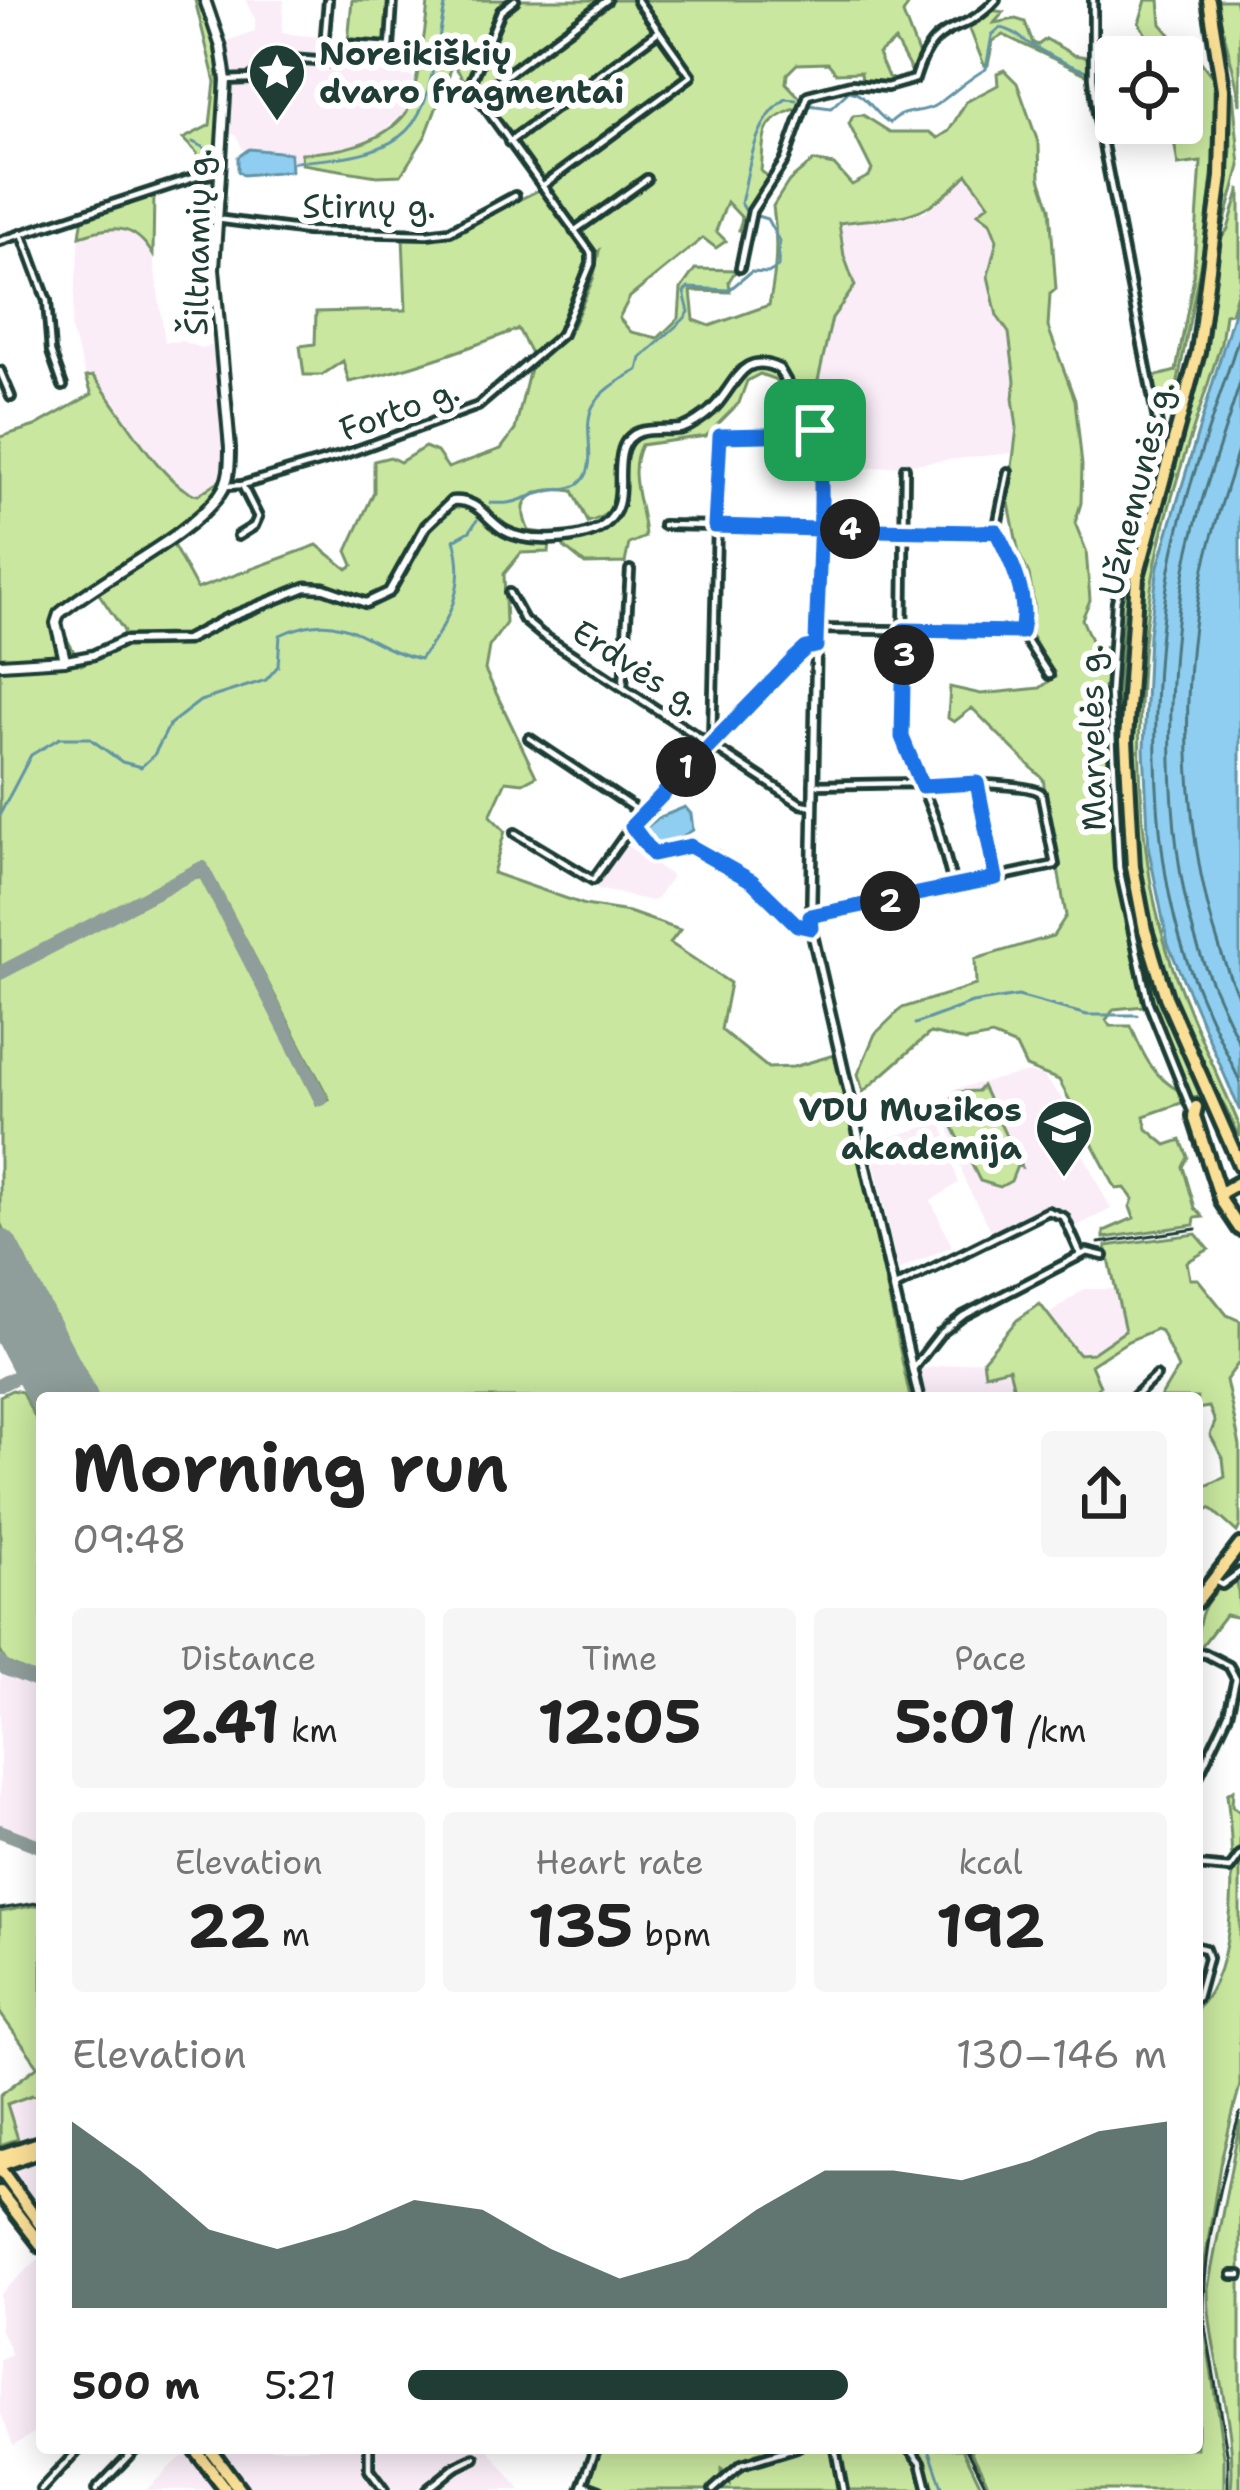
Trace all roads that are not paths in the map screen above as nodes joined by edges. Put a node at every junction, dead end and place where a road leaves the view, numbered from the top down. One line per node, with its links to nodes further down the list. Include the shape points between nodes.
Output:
1 (205, 0): 12 (main road, Šiltnamių g.)
2 (328, 0): 11 (street)
3 (393, 0): 12 (street, via 390,47 343,44 330,62 278,58 249,79)
4 (515, 0): 13 (street, Forto g., via 501,11 470,86)
5 (607, 0): 13 (street)
6 (637, 0): 10 (street)
7 (996, 0): 23 (street, via 928,44 915,79 808,95 785,160 751,214)
8 (1093, 0): 27 (street, Marvelės g., via 1093,77)
9 (1209, 0): 28 (main road, Užnemunės g., via 1223,89 1222,159 1201,339)
10 (660, 30): 14 (street); 17 (street, via 692,76)
11 (325, 35)
12 (226, 80): 15 (main road, Šiltnamių g.)
13 (477, 97): 14 (street, Forto g.)
14 (509, 142): 17 (street, Forto g.)
15 (220, 173): 19 (main road, Šiltnamių g.); 21 (street)
16 (646, 179): 20 (street)
17 (542, 187): 20 (street, Forto g.)
18 (514, 196): 19 (street, Stirnų g., via 450,231 427,234 307,232)
19 (216, 219): 33 (main road, Šiltnamių g., via 215,310 230,464)
20 (574, 231): 32 (street, Forto g., via 592,260 568,325 484,402)
21 (22, 233): 22 (street); 25 (street, via 47,301)
22 (0, 241)
23 (740, 268)
24 (0, 371): 26 (street)
25 (63, 386)
26 (11, 397)
27 (1156, 405): 28 (street); 64 (street, Marvelės g., via 1160,450 1116,602 1115,828 1138,965)
28 (1181, 416): 63 (main road, Užnemunės g., via 1137,577 1126,740 1130,837 1159,978)
29 (815, 430): 35 (street, via 718,438); 36 (street); 46 (street, via 778,369 753,363 690,426 645,430 627,441 618,506 591,532 513,535 475,505 452,501 378,600 312,586 186,640 131,640)
30 (904, 468): 37 (street)
31 (1008, 472): 38 (street)
32 (242, 485): 33 (street, Forto g.); 39 (street, via 258,517)
33 (224, 486): 46 (main road, via 192,520 58,614)
34 (664, 525): 35 (street)
35 (715, 526): 36 (street); 51 (street)
36 (818, 529): 37 (street); 42 (street)
37 (906, 530): 38 (street); 43 (street)
38 (996, 531): 44 (street, via 1020,590)
39 (238, 536)
40 (630, 570): 49 (street)
41 (509, 593): 49 (street, Erdvės g., via 532,627)
42 (816, 629): 43 (street); 45 (street)
43 (904, 630): 44 (street); 54 (street, via 902,737)
44 (1021, 632): 48 (street)
45 (816, 646): 51 (street); 53 (street)
46 (64, 660): 47 (main road)
47 (0, 664)
48 (1049, 675)
49 (623, 687): 51 (street, Erdvės g.)
50 (529, 738): 56 (street)
51 (711, 742): 55 (street, Erdvės g.); 56 (street)
52 (977, 783): 54 (street); 59 (street); 59 (street, via 1041,793 1054,865)
53 (813, 785): 54 (street); 55 (street)
54 (922, 786): 60 (street)
55 (812, 806): 61 (street)
56 (641, 813): 57 (street)
57 (632, 826): 58 (street, via 587,879); 62 (street, via 653,854 697,848)
58 (515, 833)
59 (996, 878): 60 (street)
60 (954, 887): 61 (street)
61 (810, 916): 62 (street)
62 (811, 928): 72 (street)
63 (1213, 1099): 64 (main road); 65 (main road); 66 (main road)
64 (1195, 1112): 65 (main road); 68 (main road)
65 (1216, 1115): 67 (main road)
66 (1240, 1149)
67 (1240, 1166)
68 (1229, 1188): 69 (main road)
69 (1240, 1229)
70 (1081, 1256): 71 (street); 72 (street, via 1064,1217 1048,1211); 73 (street, via 964,1316)
71 (1104, 1256)
72 (893, 1288): 73 (street)
73 (912, 1370): 75 (street)
74 (1156, 1376): 76 (street)
75 (918, 1392)
76 (1139, 1392)
77 (1240, 1545): 79 (main road)
78 (1240, 1573): 79 (street, via 1222,1585)
79 (1214, 1580): 80 (main road)
80 (1203, 1594)
81 (1203, 1653): 82 (street, via 1234,1671 1236,1688)
82 (1203, 1767)
83 (1240, 1855): 84 (street, via 1230,1869)
84 (1203, 1867)
85 (36, 2148): 86 (main road)
86 (0, 2163): 88 (main road)
87 (0, 2192): 89 (main road)
88 (36, 2218)
89 (36, 2238)
90 (74, 2454): 101 (street)
91 (130, 2454): 102 (street)
92 (199, 2454): 103 (main road)
93 (213, 2454): 104 (main road)
94 (369, 2454): 105 (street, via 369,2470)
95 (594, 2454): 100 (street)
96 (777, 2454): 108 (street, via 741,2465)
97 (836, 2454): 109 (street)
98 (915, 2454): 110 (street)
99 (476, 2458): 106 (street)
100 (582, 2487): 107 (street)
101 (41, 2490)
102 (97, 2490)
103 (226, 2490)
104 (240, 2490)
105 (384, 2490)
106 (427, 2490)
107 (600, 2490)
108 (713, 2490)
109 (843, 2490)
110 (928, 2490)

